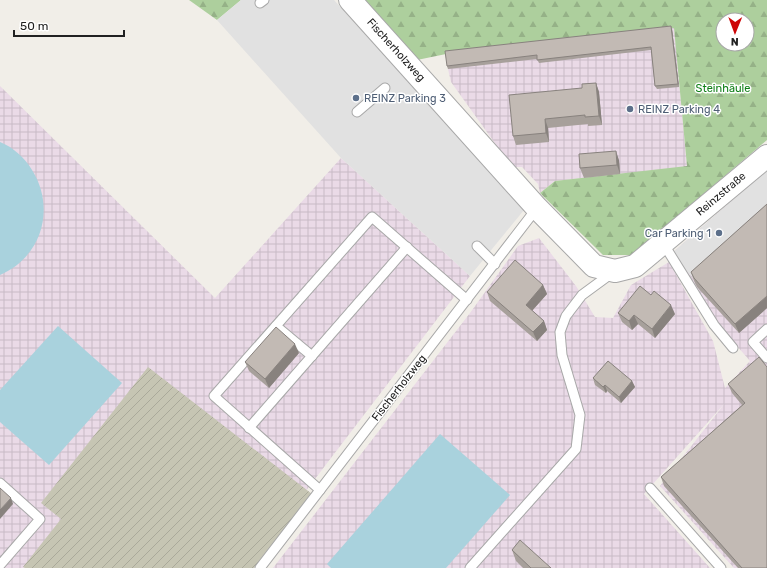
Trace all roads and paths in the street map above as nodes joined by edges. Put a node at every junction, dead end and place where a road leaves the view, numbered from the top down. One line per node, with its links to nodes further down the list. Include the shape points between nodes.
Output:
1 (350, 0): 5 (street, Fischerholzweg)
2 (385, 88): 3 (lane)
3 (358, 112)
4 (767, 156): 6 (street, Reinzstraße)
5 (537, 208): 9 (lane, Fischerholzweg); 10 (street, Fischerholzweg, via 594,266)
6 (663, 243): 10 (street, Reinzstraße, via 635,266); 14 (lane, via 714,324)
7 (477, 246): 9 (lane)
8 (407, 247): 11 (lane); 12 (lane, via 372,217); 15 (lane)
9 (494, 264): 11 (lane, Fischerholzweg)
10 (615, 271): 23 (lane, via 582,295 566,316 560,332 562,355 580,415 576,449)
11 (467, 300): 20 (lane, Fischerholzweg)
12 (276, 326): 15 (lane); 17 (lane, via 214,396)
13 (767, 329): 16 (lane, via 753,342)
14 (733, 348)
15 (312, 356): 17 (lane)
16 (767, 358)
17 (249, 428): 20 (lane)
18 (0, 483): 21 (lane, via 40,519)
19 (650, 488): 24 (lane)
20 (320, 490): 22 (lane, Fischerholzweg)
21 (0, 565)
22 (260, 568)
23 (470, 568)
24 (720, 568)

